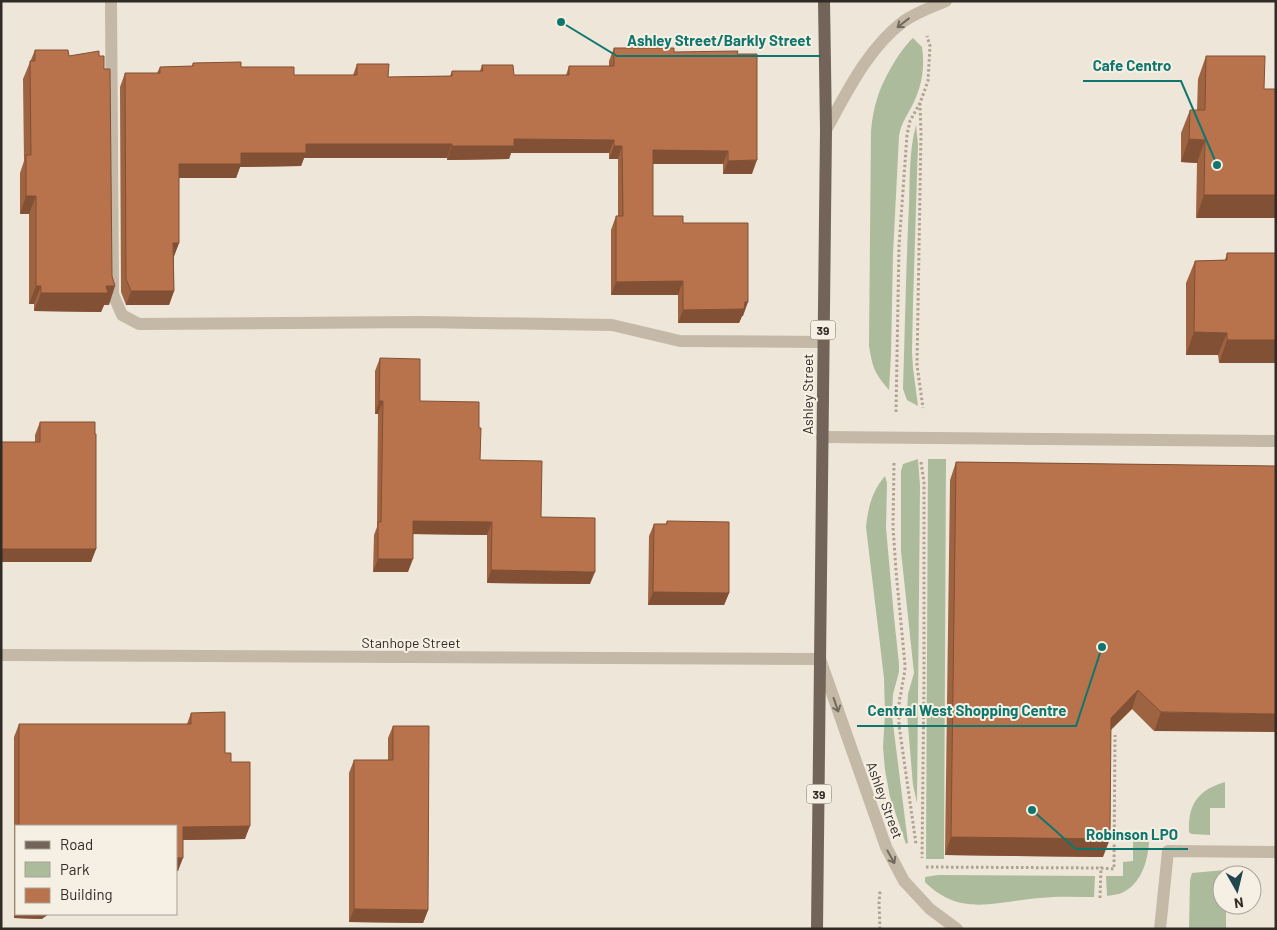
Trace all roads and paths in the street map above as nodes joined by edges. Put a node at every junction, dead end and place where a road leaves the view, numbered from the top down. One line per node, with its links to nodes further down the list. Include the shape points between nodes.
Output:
1 (111, 1): 7 (street, via 113,294 122,315 139,324 422,322 603,325 680,340)
2 (824, 1): 6 (main road, Ashley Street / 39)
3 (946, 1): 6 (street, Ashley Street, one-way to 6, via 903,22 882,42 853,81)
4 (925, 34): 5 (path, via 930,46 929,76)
5 (920, 103): 8 (path, via 907,135 900,246); 9 (path, via 917,365)
6 (826, 130): 7 (main road, Ashley Street / 39)
7 (823, 342): 10 (main road, Ashley Street / 39)
8 (897, 396)
9 (923, 408)
10 (822, 437): 11 (street); 15 (main road, Ashley Street / 39)
11 (1276, 441)
12 (922, 459): 19 (path, via 922,867)
13 (894, 470): 18 (path, via 894,545 905,665 899,725)
14 (1, 655): 15 (street, Stanhope Street)
15 (820, 659): 22 (main road, Ashley Street / 39); 24 (street, Ashley Street, one-way to 24, via 886,847 904,881 930,909)
16 (1115, 735): 19 (path, via 1114,869)
17 (1276, 852): 25 (street, via 1168,851)
18 (920, 859)
19 (1101, 868): 20 (path)
20 (1100, 898)
21 (879, 903): 23 (path)
22 (817, 929)
23 (880, 929)
24 (957, 929)
25 (1160, 929)

